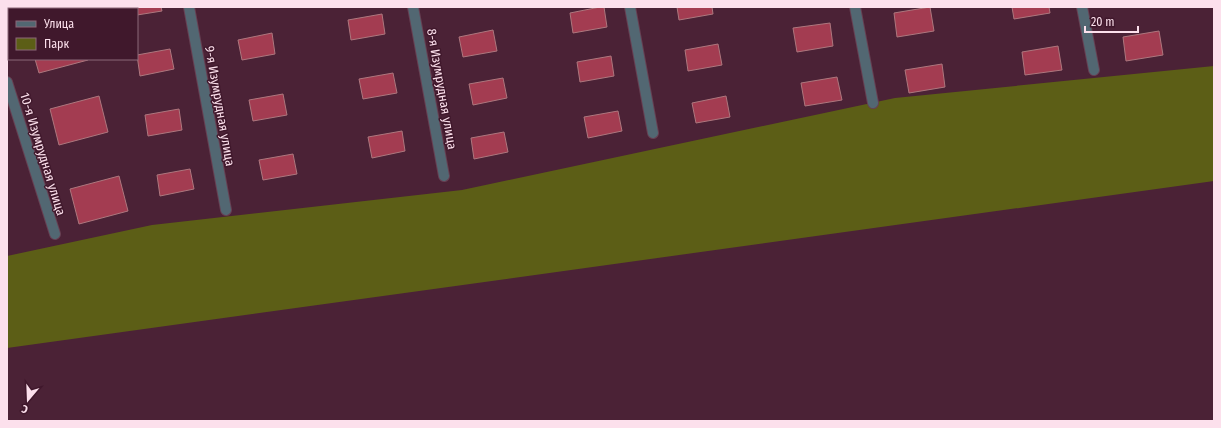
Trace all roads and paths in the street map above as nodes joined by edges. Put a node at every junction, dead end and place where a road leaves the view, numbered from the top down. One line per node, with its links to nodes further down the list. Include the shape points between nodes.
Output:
1 (189, 7): 11 (street, 9-я Изумрудная улица)
2 (414, 7): 10 (street, 8-я Изумрудная улица)
3 (630, 7): 9 (street)
4 (856, 7): 8 (street)
5 (1082, 7): 6 (street)
6 (1094, 70)
7 (7, 82): 12 (street, 10-я Изумрудная улица)
8 (873, 103)
9 (653, 133)
10 (444, 176)
11 (226, 210)
12 (55, 234)

